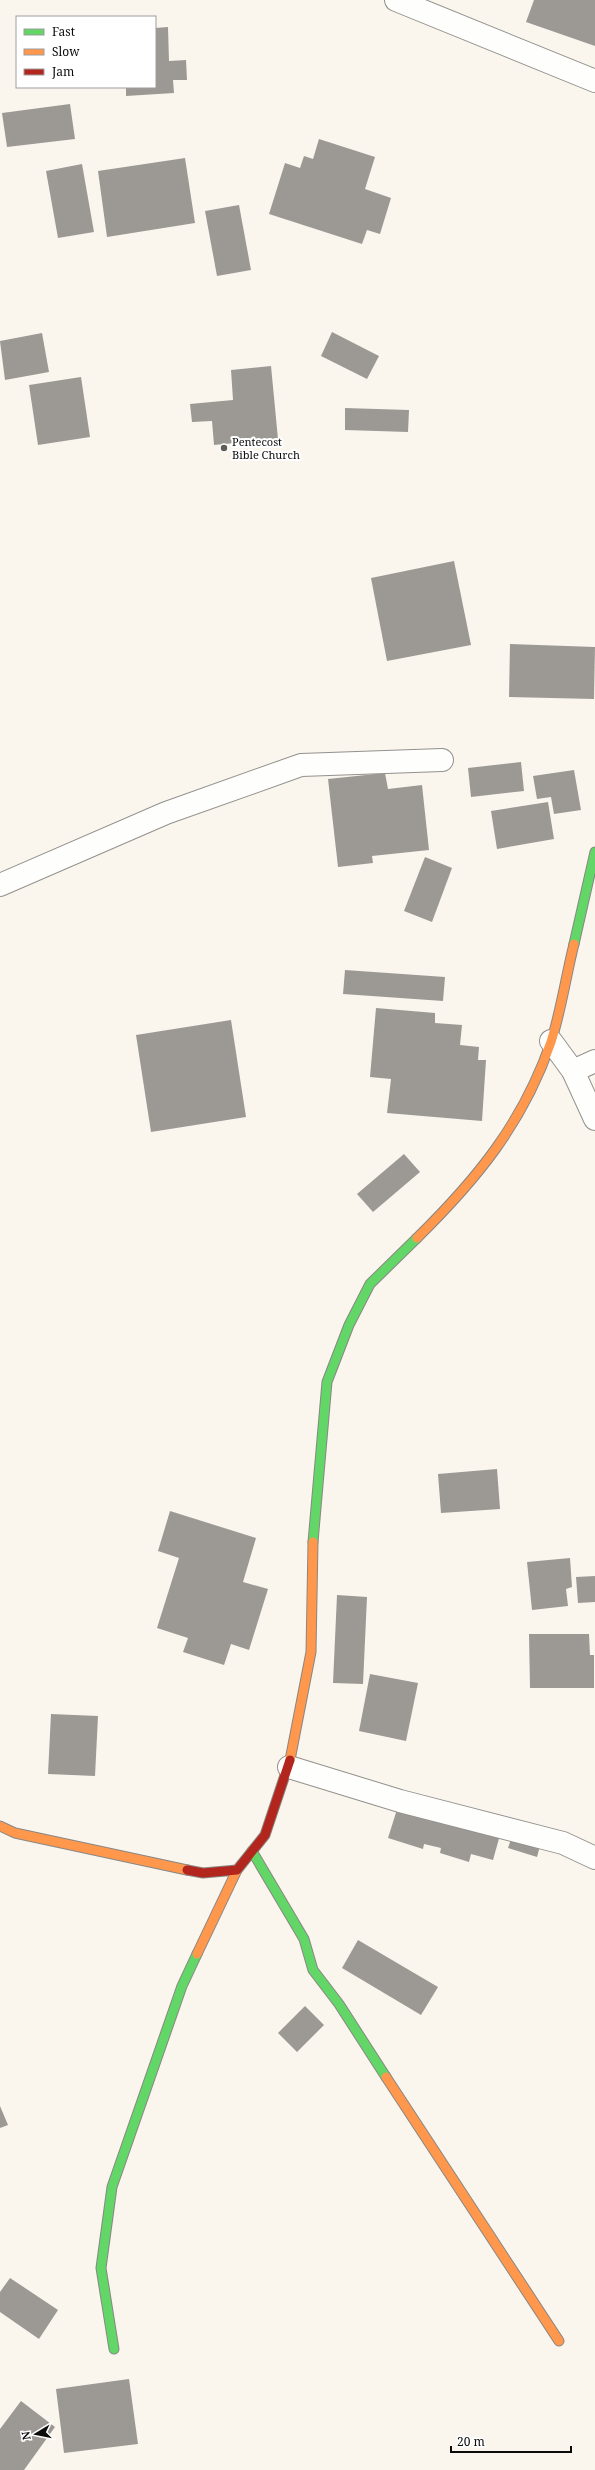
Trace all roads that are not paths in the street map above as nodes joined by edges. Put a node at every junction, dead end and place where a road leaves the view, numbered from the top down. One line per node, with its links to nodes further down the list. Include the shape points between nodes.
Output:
1 (396, 0): 2 (street)
2 (595, 81)
3 (442, 760): 5 (street, via 301,764 166,813)
4 (595, 852): 6 (street)
5 (0, 885)
6 (552, 1041): 8 (street); 10 (street, via 527,1099 488,1162 454,1202 370,1284 349,1325 327,1382 313,1531 311,1652)
7 (595, 1061): 8 (street)
8 (573, 1071): 9 (street)
9 (595, 1119)
10 (289, 1767): 12 (street, via 265,1835); 13 (street, via 400,1801 563,1843)
11 (0, 1826): 14 (street, via 15,1833 203,1872)
12 (252, 1851): 14 (street); 15 (street, via 304,1939 313,1970 339,2004)
13 (595, 1858)
14 (237, 1870): 16 (street, via 182,1986 112,2187 101,2268)
15 (559, 2341)
16 (114, 2350)

